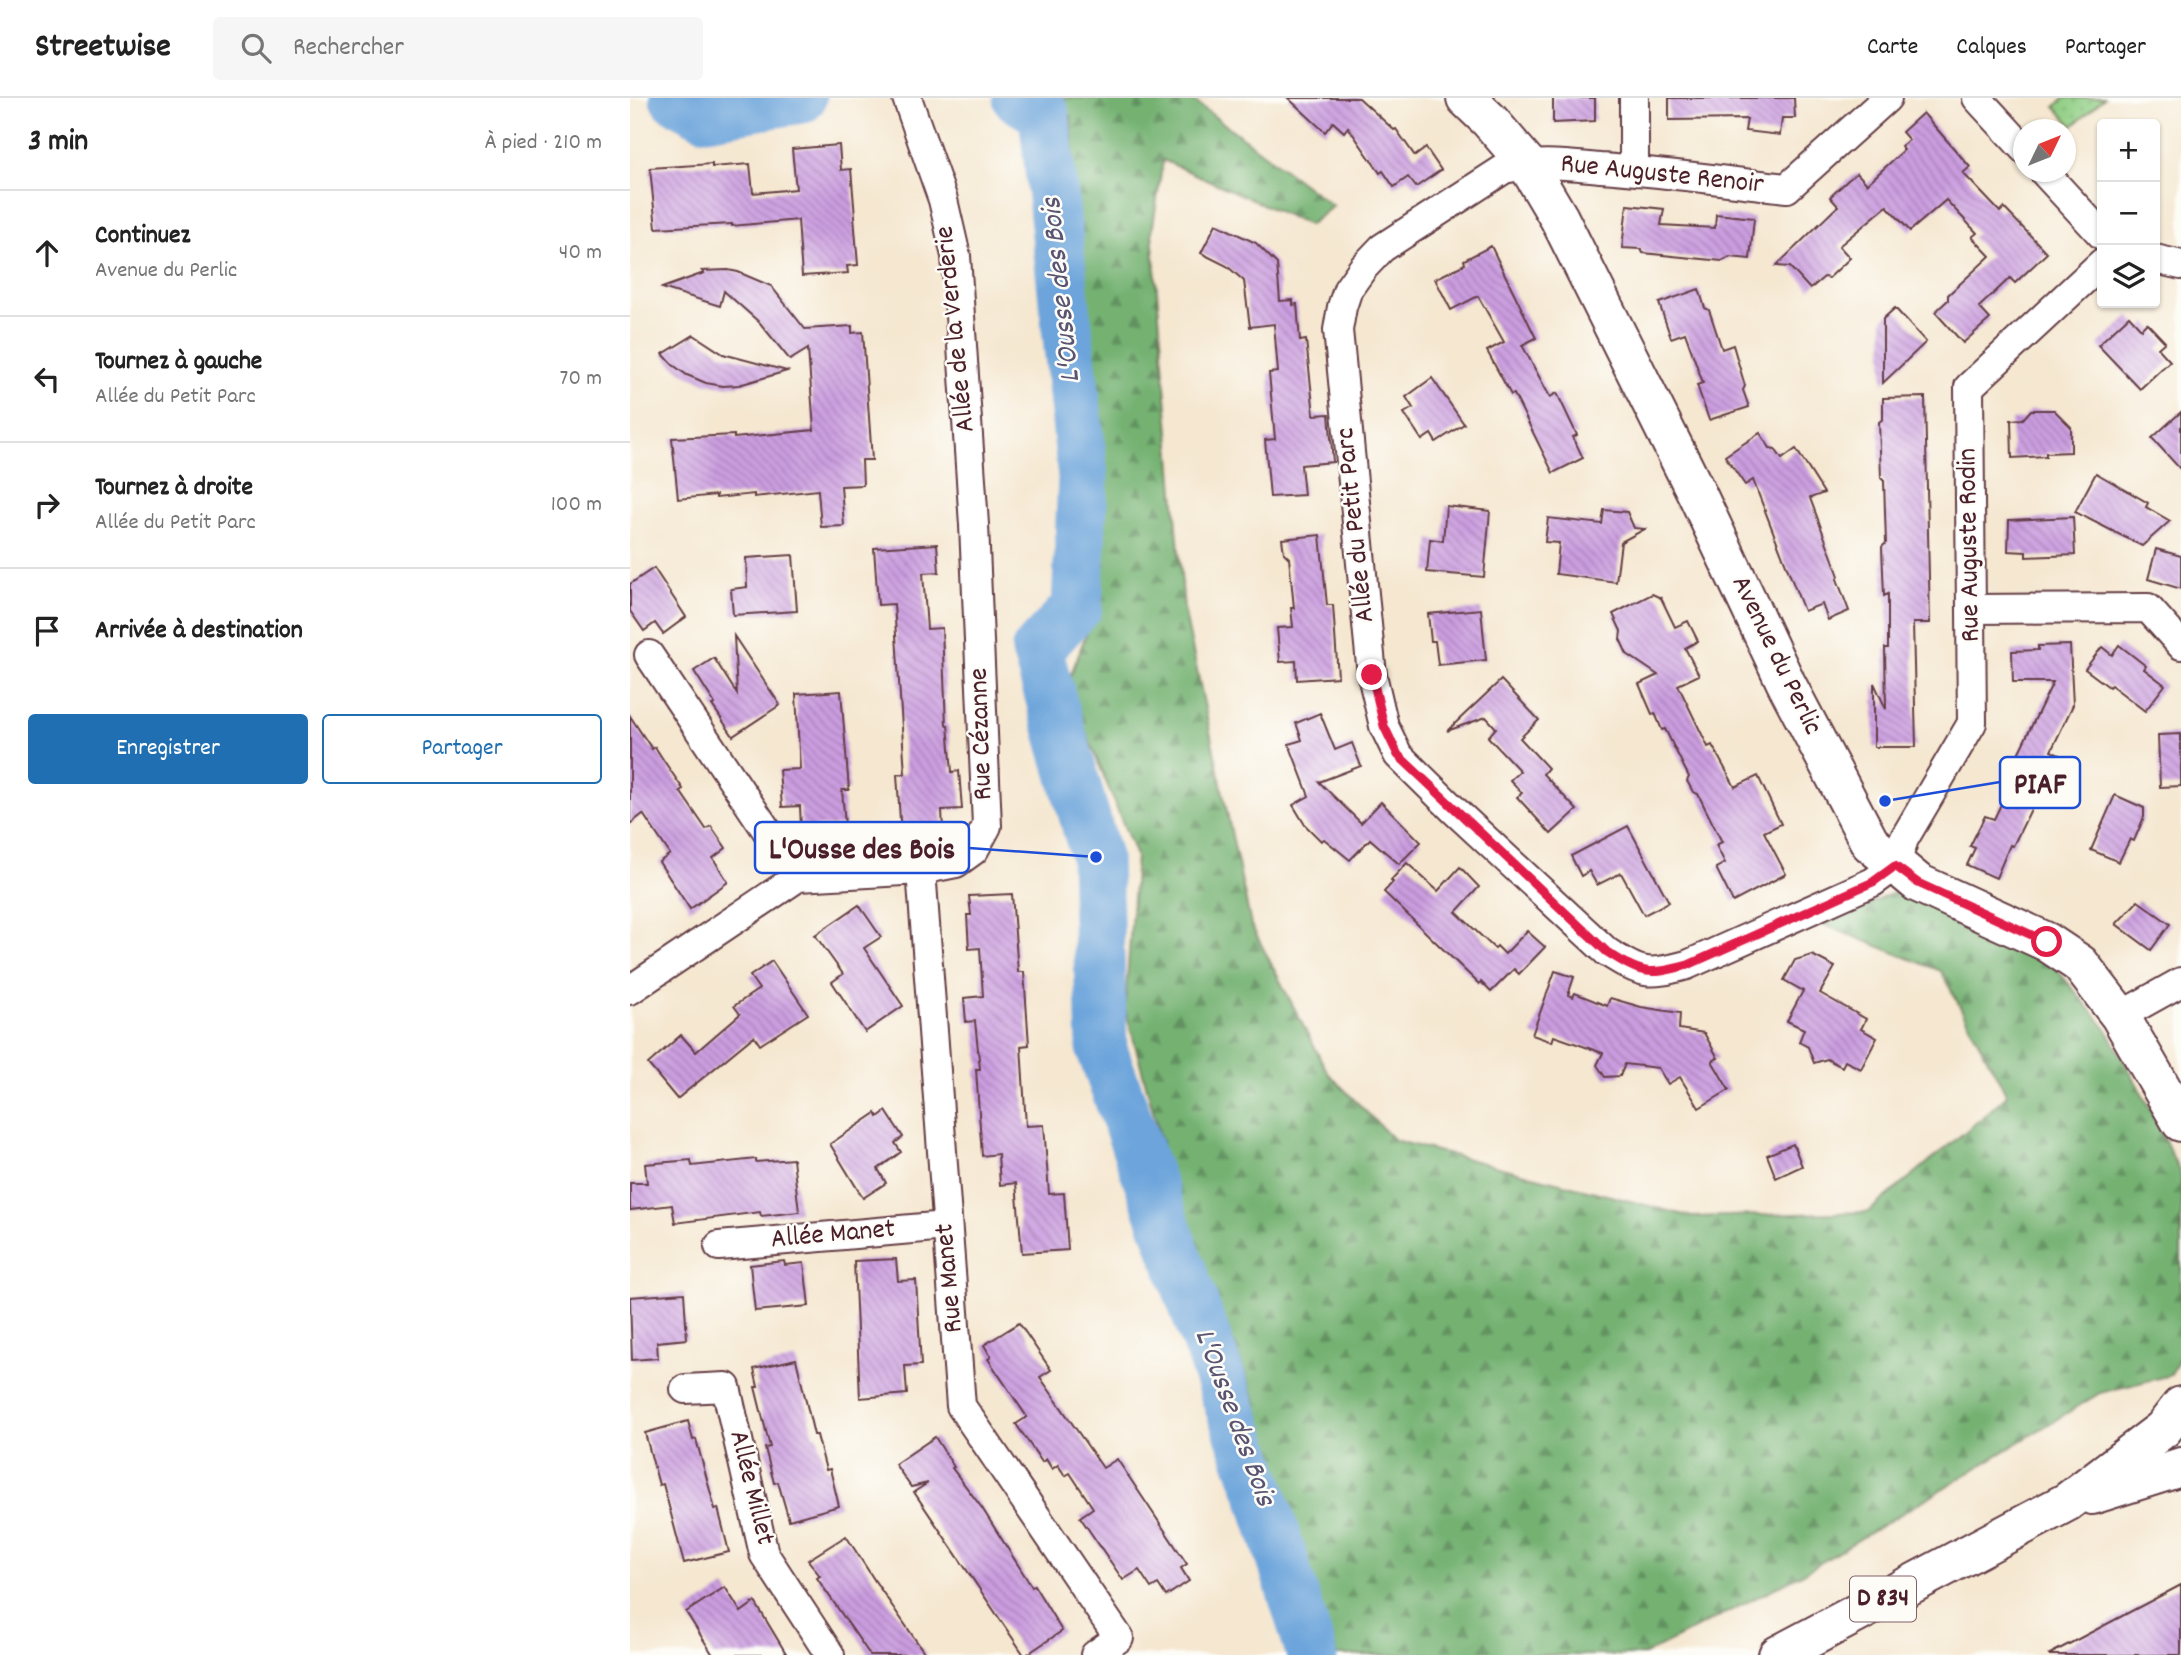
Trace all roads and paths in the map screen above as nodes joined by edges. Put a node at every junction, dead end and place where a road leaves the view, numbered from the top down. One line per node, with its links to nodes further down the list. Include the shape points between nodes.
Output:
1 (907, 98): 14 (street, Allée de la Verderie, via 943,200 956,256)
2 (1466, 98): 7 (street, Avenue du Perlic)
3 (1634, 98): 8 (street)
4 (1887, 98): 8 (street, Rue Auguste Renoir, via 1787,188)
5 (1977, 98): 6 (street)
6 (2013, 137)
7 (1527, 163): 8 (street, Rue Auguste Renoir); 18 (street, Avenue du Perlic, via 1697,494 1786,683 1870,843); 18 (street, Allée du Petit Parc, via 1504,169 1382,248 1348,289 1342,307 1338,330 1372,675 1384,726 1398,755 1607,952 1634,969 1659,973 1688,965 1873,882)
8 (1634, 170)
9 (2053, 182): 10 (street)
10 (2097, 230)
11 (2160, 260): 12 (street)
12 (2181, 265)
13 (2097, 268): 15 (street, Rue Auguste Rodin, via 1969,387)
14 (974, 524): 19 (street, Rue Cézanne, via 987,827 974,849 956,863)
15 (1972, 609): 16 (street, via 2148,608); 18 (street, Rue Auguste Rodin, via 1972,723 1904,839)
16 (2181, 645)
17 (649, 655): 20 (street)
18 (1895, 866): 23 (street, Avenue du Perlic, via 1918,883 2047,942 2080,964)
19 (921, 870): 20 (street, Rue Cézanne); 25 (street, Rue Manet)
20 (798, 877): 22 (street)
21 (2181, 982): 23 (street)
22 (630, 990)
23 (2120, 1016): 24 (street, Avenue du Perlic)
24 (2181, 1122)
25 (946, 1226): 26 (street, Allée Manet); 32 (street, Rue Manet, via 961,1406 1119,1638)
26 (719, 1245)
27 (685, 1389): 31 (street, Allée Millet, via 726,1387 764,1554)
28 (2181, 1406): 30 (street, D 834, via 2163,1429)
29 (2181, 1467): 30 (street, D 834)
30 (2067, 1503): 33 (street, D 834)
31 (830, 1655)
32 (1095, 1655)
33 (1777, 1655)

